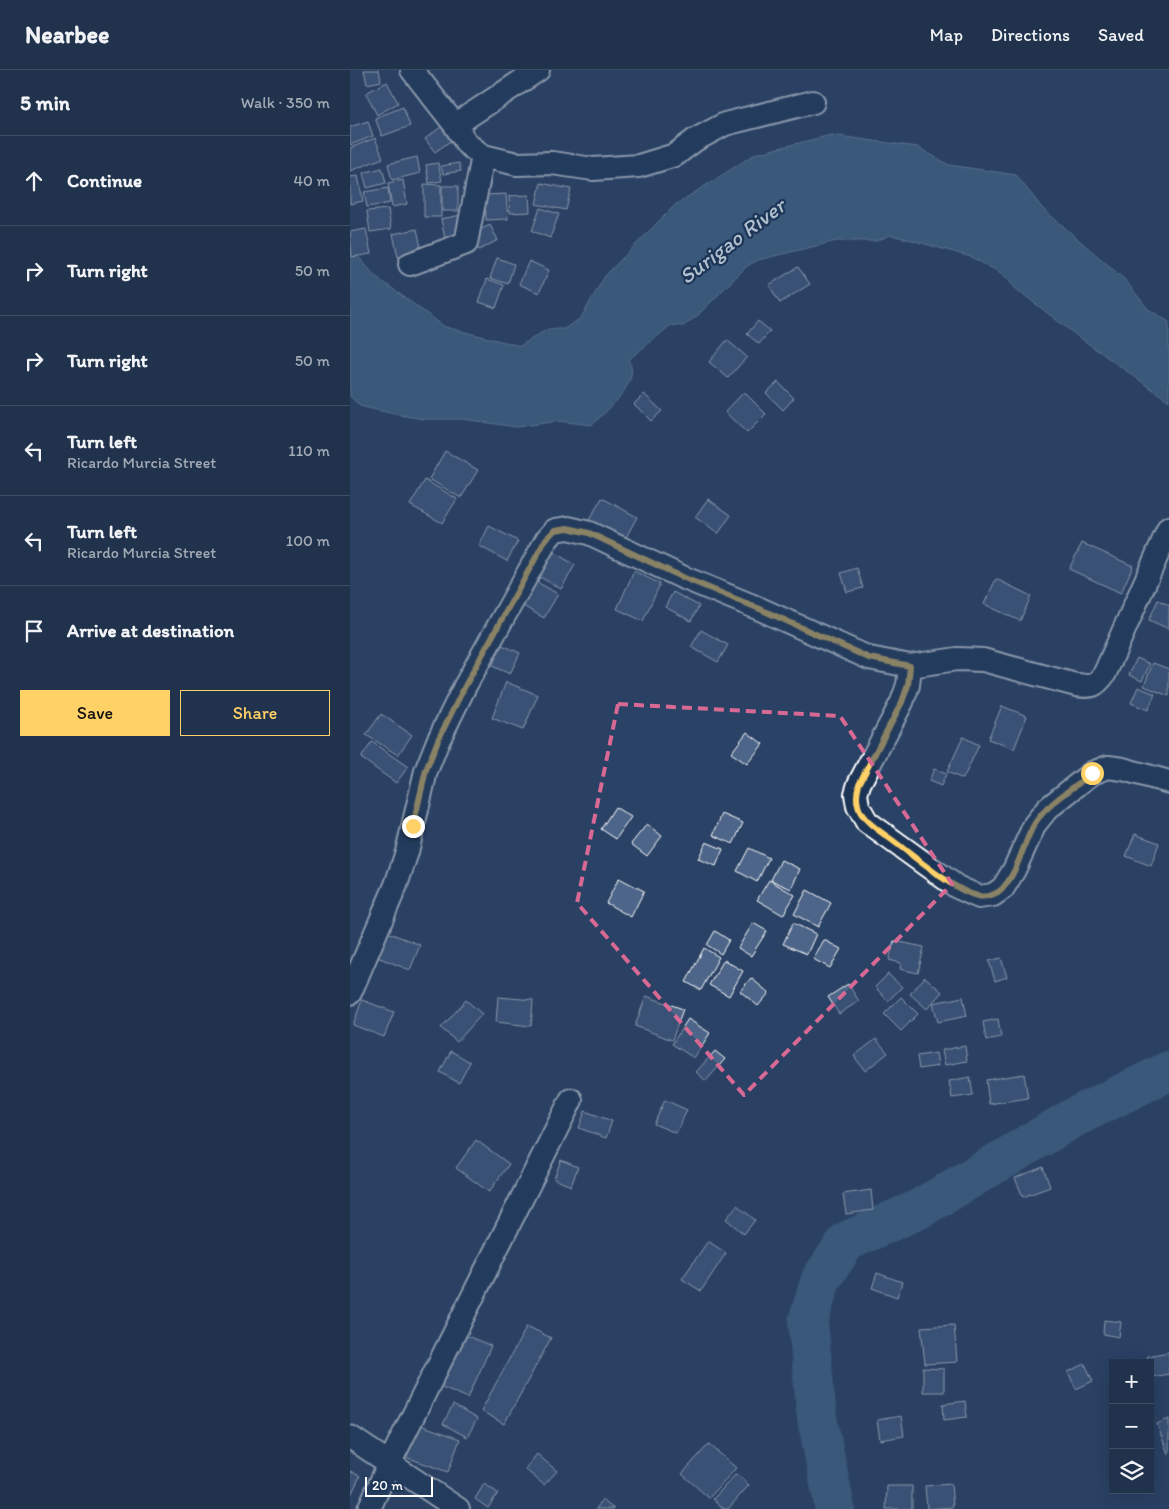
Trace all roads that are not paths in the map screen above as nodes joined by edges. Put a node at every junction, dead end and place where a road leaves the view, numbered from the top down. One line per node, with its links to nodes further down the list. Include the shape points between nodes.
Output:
1 (412, 70): 4 (street)
2 (538, 70): 4 (street)
3 (812, 102): 5 (street, via 725,124 694,140 675,156 639,166 593,169 552,163 517,164)
4 (455, 124): 5 (street, via 467,144)
5 (483, 156): 6 (street, via 466,243)
6 (410, 264)
7 (1169, 528): 8 (street, via 1098,683 1089,687 1076,685 982,660 957,659)
8 (910, 666): 9 (street, via 902,702 859,784 856,794 858,806 867,822 957,887 979,897 993,895 1003,888 1035,824 1047,809 1092,773 1108,767); 10 (street, via 869,658 589,533 568,528 555,530 546,539 438,740 426,770 396,884)
9 (1169, 782)
10 (350, 992)
11 (571, 1100): 13 (street)
12 (350, 1438): 13 (street)
13 (389, 1464): 14 (street); 15 (street)
14 (369, 1509)
15 (458, 1509)

